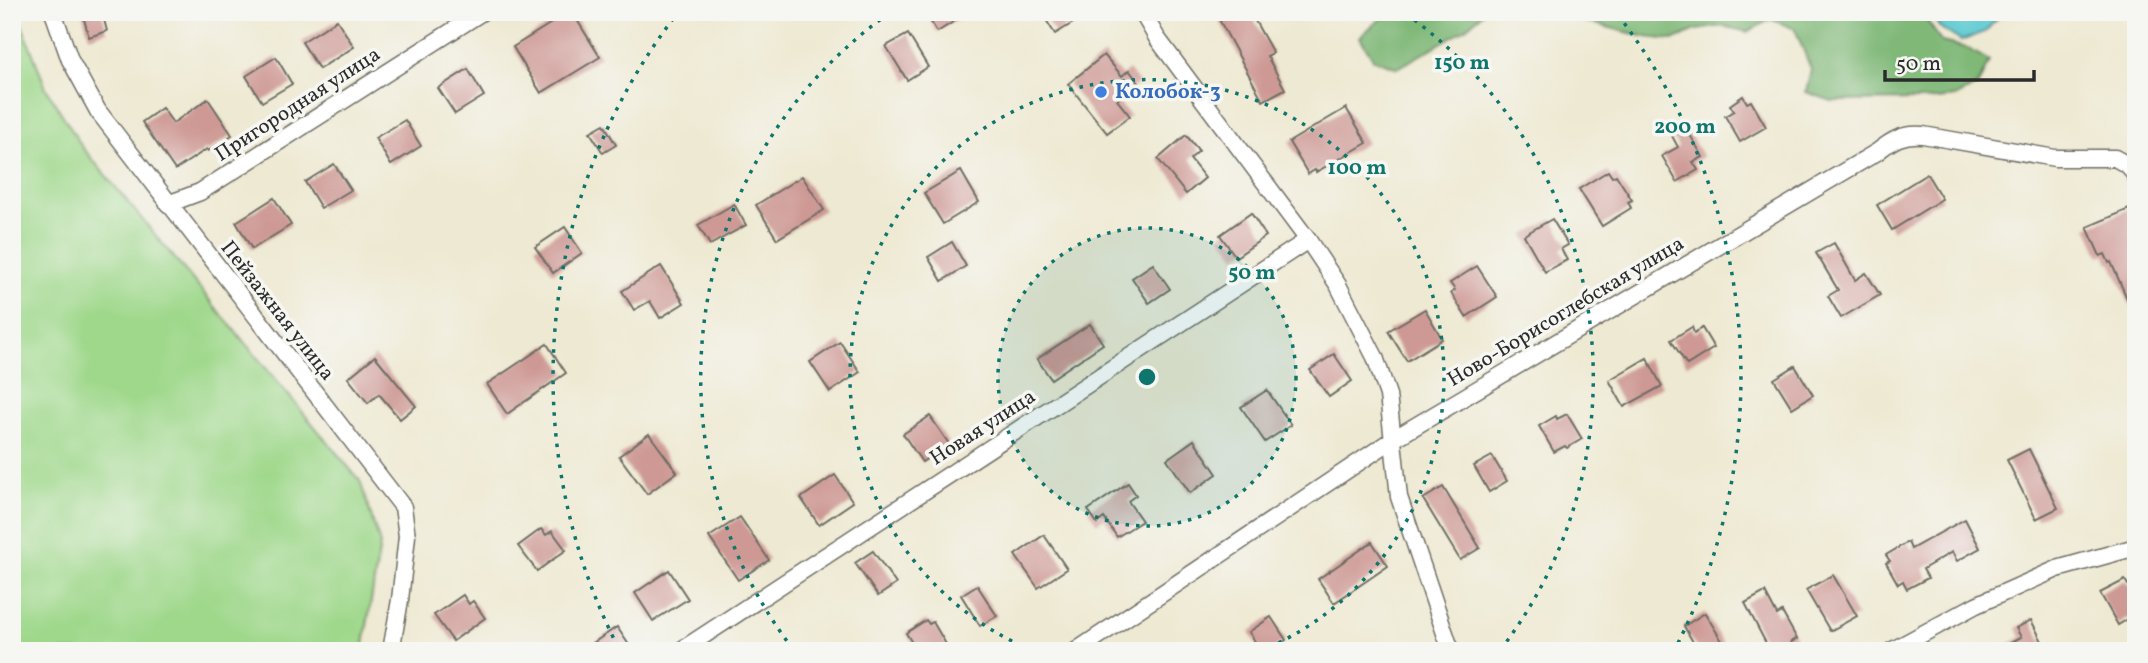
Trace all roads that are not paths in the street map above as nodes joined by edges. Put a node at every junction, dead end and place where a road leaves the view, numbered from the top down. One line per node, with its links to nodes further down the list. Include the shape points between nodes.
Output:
1 (54, 12): 5 (street, Пейзажная улица, via 69,60 98,111)
2 (482, 12): 5 (street, Пригородная улица, via 200,192)
3 (1142, 12): 6 (street)
4 (2136, 177): 7 (street, Ново-Борисоглебская улица, via 2115,158 2055,158 1923,135 1896,137)
5 (168, 204): 9 (street, Пейзажная улица, via 403,507 407,536)
6 (1308, 240): 7 (street, via 1338,285 1375,357 1388,395); 10 (street, Новая улица)
7 (1392, 440): 11 (street, Ново-Борисоглебская улица); 12 (street, via 1399,497)
8 (2136, 548): 13 (street, via 2057,569 1976,605)
9 (390, 651)
10 (680, 651)
11 (1076, 651)
12 (1451, 651)
13 (1891, 651)

